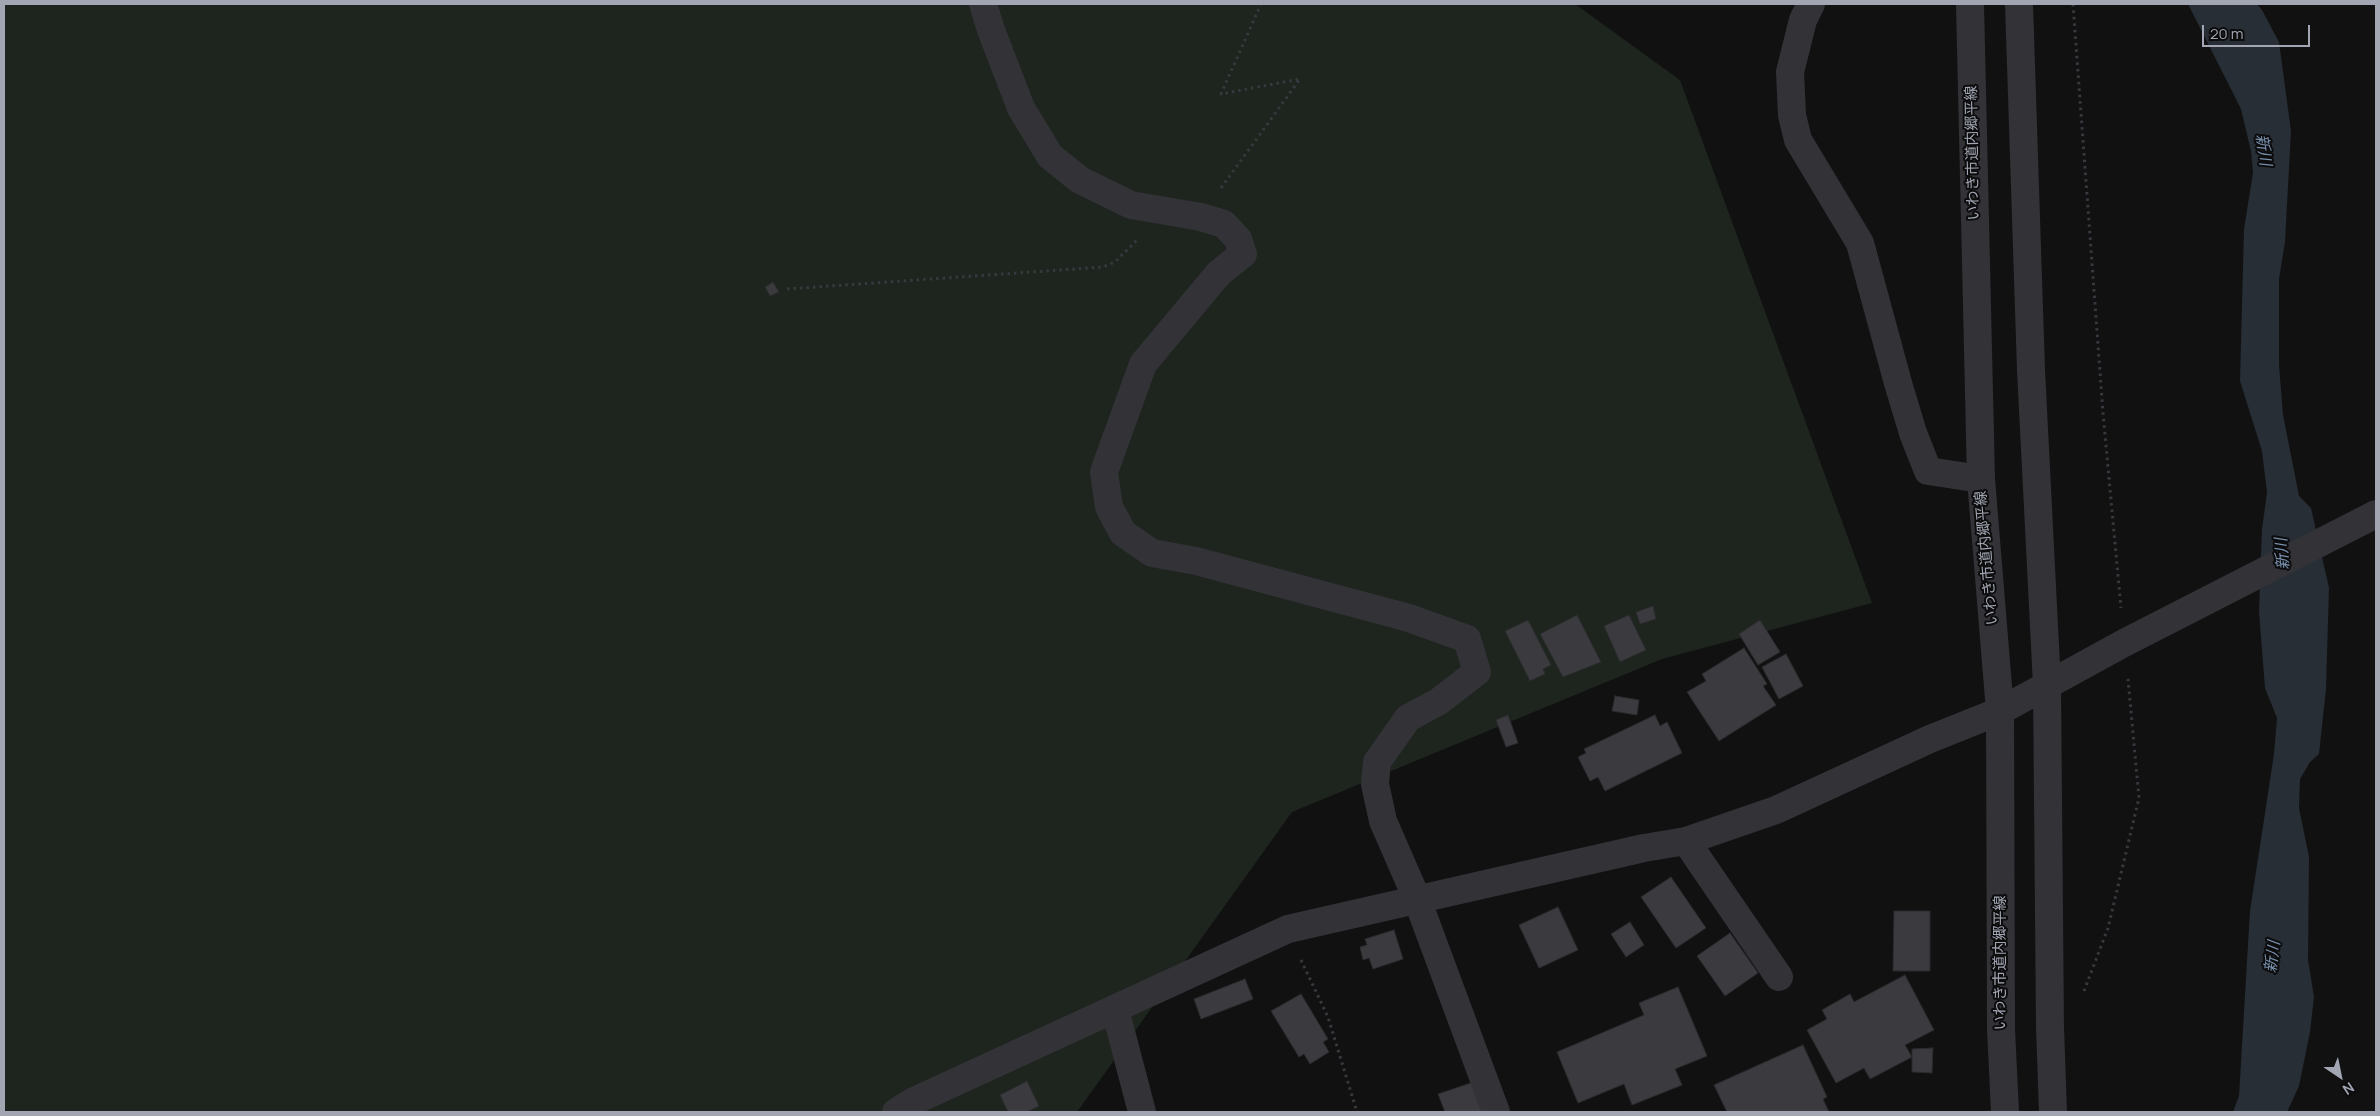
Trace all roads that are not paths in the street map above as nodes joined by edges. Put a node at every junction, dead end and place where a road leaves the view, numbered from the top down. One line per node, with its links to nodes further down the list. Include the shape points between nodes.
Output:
1 (983, 4): 10 (street, via 1021,108 1050,156 1080,180 1131,205 1224,224 1238,239 1243,254 1220,273 1143,364 1104,472 1109,507 1122,533 1152,553 1196,561 1409,618 1466,639 1477,672 1438,702 1408,718 1377,762 1375,784 1384,821)
2 (1812, 4): 5 (street, via 1803,20 1790,72 1792,115 1798,140 1860,244 1898,383 1928,471)
3 (1970, 4): 5 (street, いわき市道内郷平線)
4 (2019, 4): 7 (street, via 2031,370)
5 (1981, 479): 8 (street, いわき市道内郷平線)
6 (2376, 514): 7 (street)
7 (2047, 685): 8 (street); 17 (street, bridge, via 2050,1028)
8 (2000, 711): 9 (street, via 1930,739 1776,810); 16 (street, いわき市道内郷平線)
9 (1686, 841): 10 (street); 11 (street)
10 (1417, 900): 12 (street, via 1288,929); 15 (street)
11 (1779, 977)
12 (1115, 1009): 13 (street); 14 (street)
13 (896, 1112)
14 (1142, 1112)
15 (1496, 1112)
16 (2005, 1112)
17 (2054, 1112)

